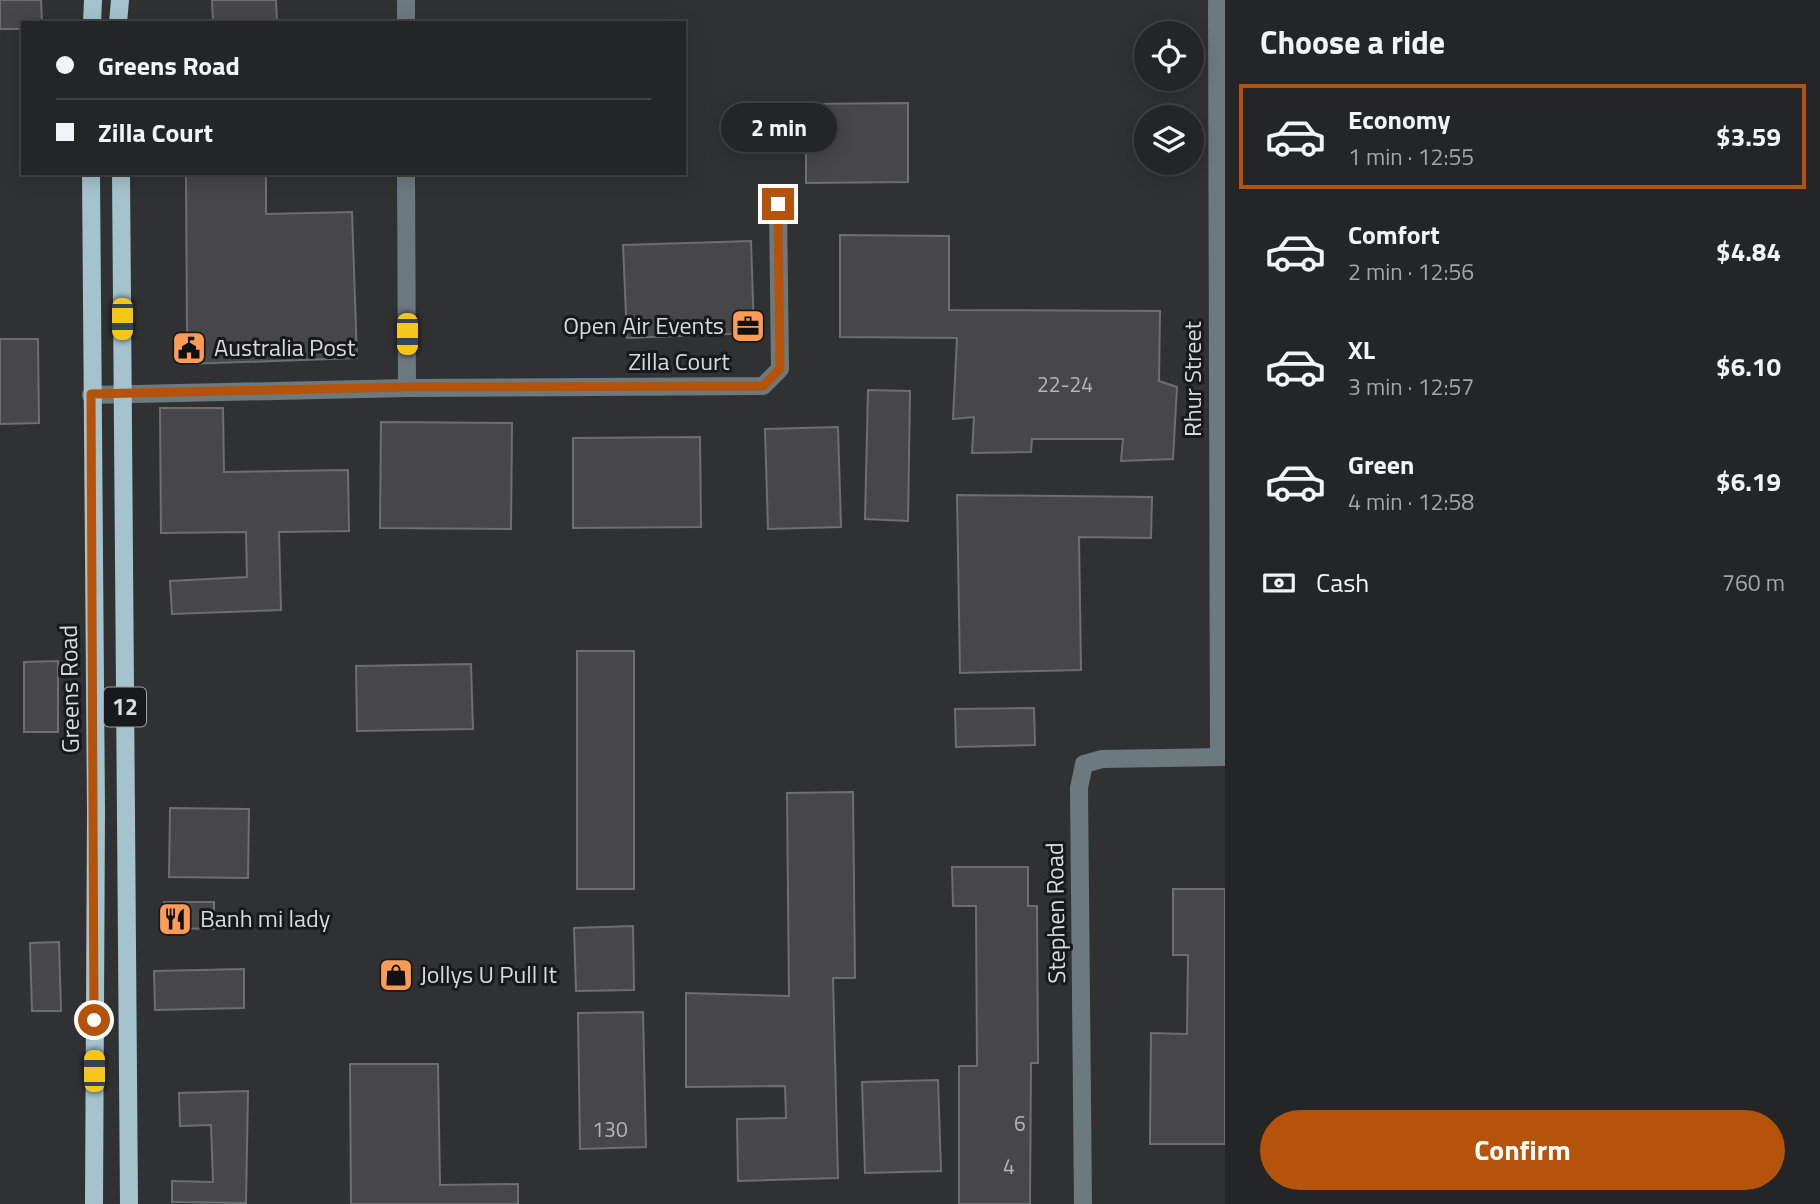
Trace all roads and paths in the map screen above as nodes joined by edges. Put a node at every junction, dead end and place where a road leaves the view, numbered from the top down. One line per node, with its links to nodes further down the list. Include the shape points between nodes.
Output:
1 (93, 0): 5 (main road)
2 (120, 0): 6 (main road)
3 (405, 0): 7 (street)
4 (1217, 0): 15 (street, Rhur Street)
5 (92, 21)
6 (118, 21)
7 (406, 21)
8 (91, 175): 13 (main road, Greens Road / 12)
9 (121, 175): 14 (main road, 12)
10 (406, 175): 12 (street)
11 (778, 204): 12 (street, Zilla Court, via 780,369 763,386)
12 (407, 387): 14 (street, Zilla Court)
13 (91, 394): 14 (street, Zilla Court); 16 (main road, Greens Road / 12)
14 (123, 394): 17 (main road, 12)
15 (1222, 757): 20 (street, Stephen Road, via 1102,759 1084,764 1079,788)
16 (94, 1020): 17 (main road); 18 (main road, Greens Road / 12)
17 (127, 1021): 19 (main road, 12)
18 (94, 1204)
19 (129, 1204)
20 (1083, 1204)

